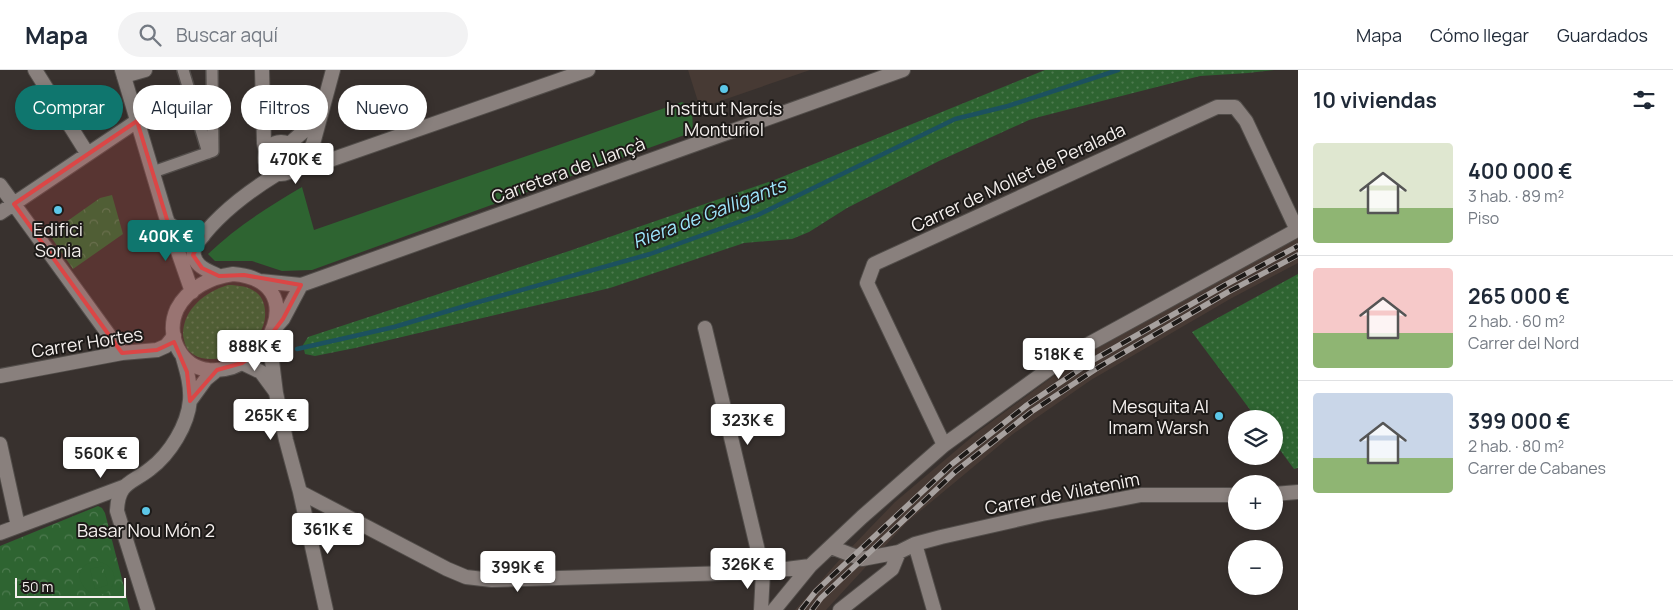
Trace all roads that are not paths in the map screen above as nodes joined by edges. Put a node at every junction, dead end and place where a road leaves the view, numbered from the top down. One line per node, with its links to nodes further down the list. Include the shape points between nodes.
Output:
1 (35, 70): 17 (street)
2 (145, 70): 9 (street)
3 (183, 70): 18 (street)
4 (212, 70): 18 (street, via 213,151)
5 (262, 70): 19 (street)
6 (333, 70): 10 (street)
7 (588, 70): 20 (street, via 333,160)
8 (904, 70): 31 (street, Carretera de Llançà)
9 (123, 73): 11 (street)
10 (328, 88)
11 (133, 107)
12 (133, 124): 17 (street)
13 (140, 130): 21 (street)
14 (304, 130): 16 (street)
15 (316, 130): 20 (street, via 308,154)
16 (288, 144): 19 (street, via 275,144); 20 (street, via 296,152)
17 (87, 153): 24 (street)
18 (208, 153): 21 (street)
19 (266, 153): 22 (street, via 267,166)
20 (294, 167): 22 (street)
21 (153, 172): 26 (street)
22 (277, 174): 28 (street, via 248,193)
23 (0, 185): 24 (street)
24 (14, 204): 25 (street); 36 (street)
25 (0, 213)
26 (168, 223): 28 (street, via 186,234); 32 (street)
27 (1298, 230): 44 (street, via 1067,356); 44 (street, Carrer de Mollet de Peralada, via 1246,121 1235,108 1216,107 874,264 867,283)
28 (203, 236): 29 (street, via 194,248 195,261)
29 (219, 276): 30 (street, via 244,275); 32 (street)
30 (260, 280): 31 (street, Carretera de Llançà); 34 (street, via 275,298 277,306)
31 (301, 285): 34 (street)
32 (192, 292): 35 (street, via 177,310)
33 (705, 328): 58 (street)
34 (272, 333): 38 (street, via 257,353); 41 (street)
35 (174, 336): 36 (street, Carrer Hortes, via 166,346 157,350); 37 (street)
36 (122, 353): 40 (street, Carrer Hortes)
37 (183, 358): 39 (street, via 202,368); 42 (street, via 190,384)
38 (242, 363): 39 (street); 41 (street, via 261,372)
39 (217, 370): 42 (street)
40 (0, 376)
41 (276, 394): 46 (street)
42 (190, 401): 45 (street, via 176,441 151,468)
43 (0, 444): 52 (street)
44 (944, 444): 55 (street)
45 (123, 487): 50 (street); 51 (street)
46 (298, 487): 58 (street, via 466,577 492,580); 60 (street)
47 (1298, 492): 48 (street)
48 (1283, 493)
49 (1228, 496): 54 (street, Carrer de Vilatenim, via 1141,495)
50 (89, 499): 51 (street, via 102,500); 52 (street)
51 (117, 511): 59 (street)
52 (18, 526): 53 (street)
53 (0, 533)
54 (915, 544): 56 (street, Carrer de Vilatenim); 64 (street)
55 (831, 547): 56 (street, Carrer de Vilatenim, via 862,560); 57 (street)
56 (899, 552): 63 (street, via 892,569)
57 (810, 566): 58 (street); 62 (street)
58 (763, 572): 61 (street)
59 (148, 610)
60 (326, 610)
61 (761, 610)
62 (774, 610)
63 (840, 610)
64 (934, 610)

